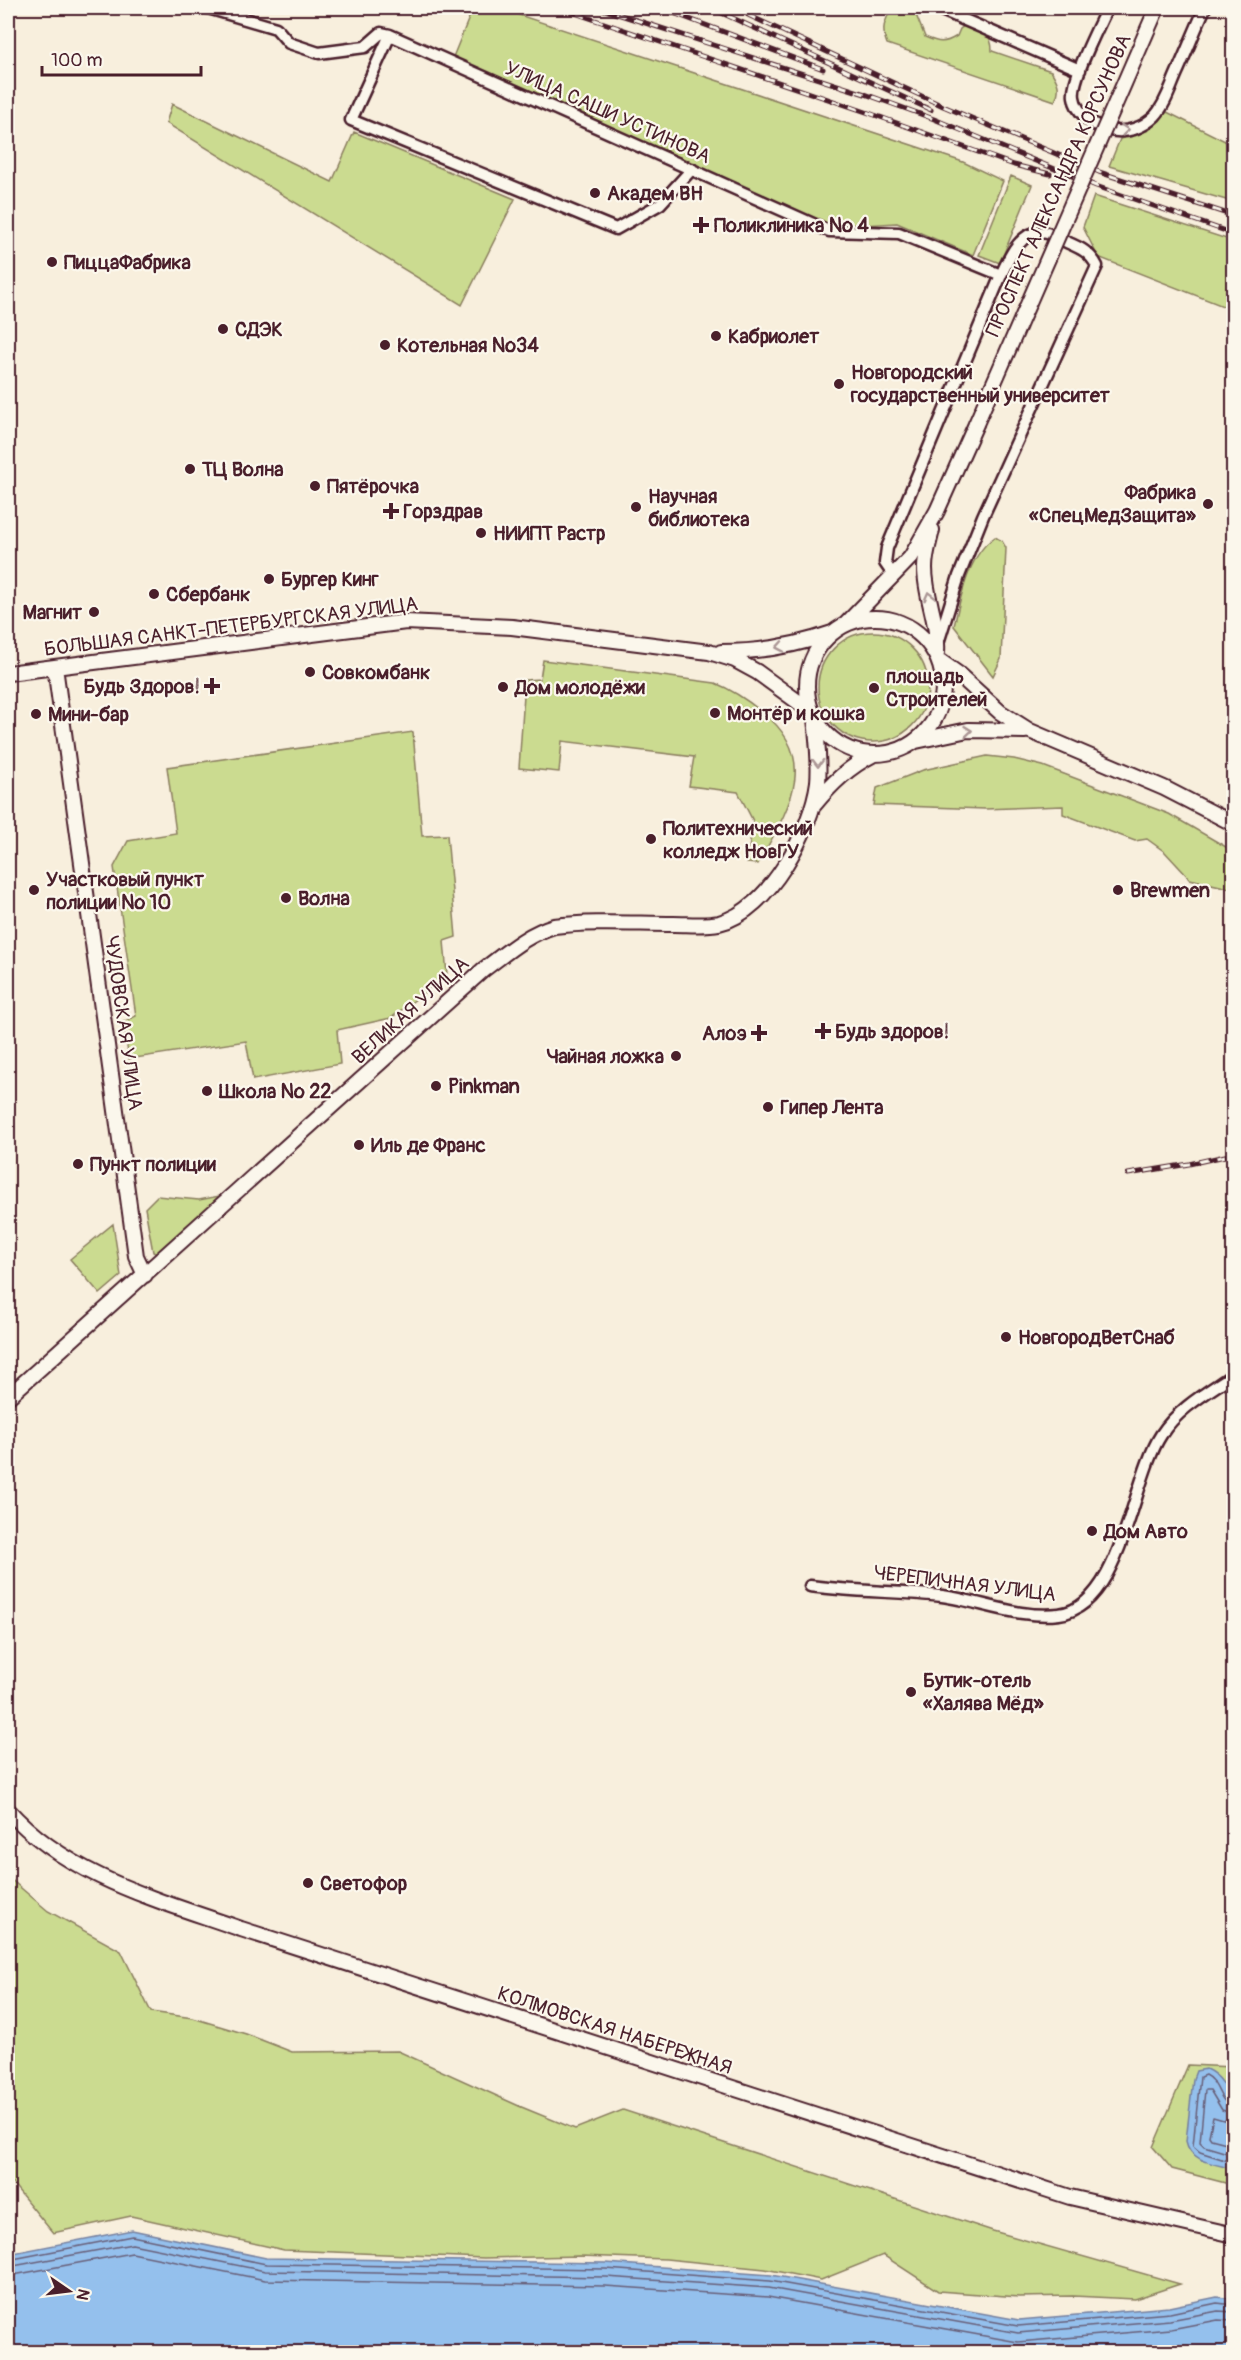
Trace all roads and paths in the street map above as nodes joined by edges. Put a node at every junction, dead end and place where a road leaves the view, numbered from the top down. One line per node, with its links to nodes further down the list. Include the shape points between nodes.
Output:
1 (208, 8): 6 (street, via 276,28 289,43 319,53 365,47 381,33)
2 (937, 8): 7 (street)
3 (1107, 8): 7 (street)
4 (1157, 8): 10 (main road, ПРОСПЕКТ АЛЕКСАНДРА КОРСУНОВА, bridge)
5 (1205, 8): 7 (street, one-way to 5, via 1074,98 1089,121 1110,131 1143,126 1160,110)
6 (390, 35): 8 (street, УЛИЦА САШИ УСТИНОВА); 8 (street, via 351,120 616,229 660,204)
7 (1080, 70)
8 (692, 169): 9 (street, УЛИЦА САШИ УСТИНОВА, via 829,231 899,233)
9 (1001, 275): 11 (street, via 887,548 885,563); 14 (street, via 1022,240 1038,233 1086,250 1097,266 983,516 959,576)
10 (938, 511): 11 (main road, ПРОСПЕКТ АЛЕКСАНДРА КОРСУНОВА, via 911,557); 14 (main road, ПРОСПЕКТ АЛЕКСАНДРА КОРСУНОВА, one-way to 10, via 925,568)
11 (894, 576): 12 (main road, ПРОСПЕКТ АЛЕКСАНДРА КОРСУНОВА)
12 (839, 629): 13 (main road, БОЛЬШАЯ САНКТ-ПЕТЕРБУРГСКАЯ УЛИЦА, one-way to 13, via 768,650); 14 (main road, via 873,619 897,623 920,635); 17 (main road, via 818,649 808,673 806,688)
13 (709, 652): 15 (main road, БОЛЬШАЯ САНКТ-ПЕТЕРБУРГСКАЯ УЛИЦА, via 512,627 416,621); 17 (main road, БОЛЬШАЯ САНКТ-ПЕТЕРБУРГСКАЯ УЛИЦА, via 757,672)
14 (938, 653): 18 (main road, via 1000,712); 19 (main road, via 941,705 929,728)
15 (55, 667): 16 (main road, БОЛЬШАЯ САНКТ-ПЕТЕРБУРГСКАЯ УЛИЦА); 23 (main road, ЧУДОВСКАЯ УЛИЦА, via 136,1256)
16 (8, 673)
17 (813, 715): 20 (main road, via 825,734 836,742 860,752); 21 (main road, one-way to 21, via 819,758)
18 (1030, 731): 19 (main road, one-way to 18, via 968,730); 22 (main road, via 1155,784)
19 (910, 742): 20 (main road)
20 (876, 753): 21 (main road, via 836,779)
21 (812, 807): 23 (main road, ВЕЛИКАЯ УЛИЦА, via 774,882 737,916 712,924 554,926 539,930 516,945 483,970)
22 (1233, 824)
23 (145, 1275): 25 (main road, ВЕЛИКАЯ УЛИЦА)
24 (1233, 1374): 26 (street, ЧЕРЕПИЧНАЯ УЛИЦА, via 1176,1414 1160,1437 1109,1569 1095,1593 1074,1609 1044,1614 945,1596)
25 (8, 1397)
26 (810, 1586)
27 (8, 1810): 28 (main road, КОЛМОВСКАЯ НАБЕРЕЖНАЯ, via 42,1841 94,1874 241,1929 1070,2198)
28 (1233, 2235)

